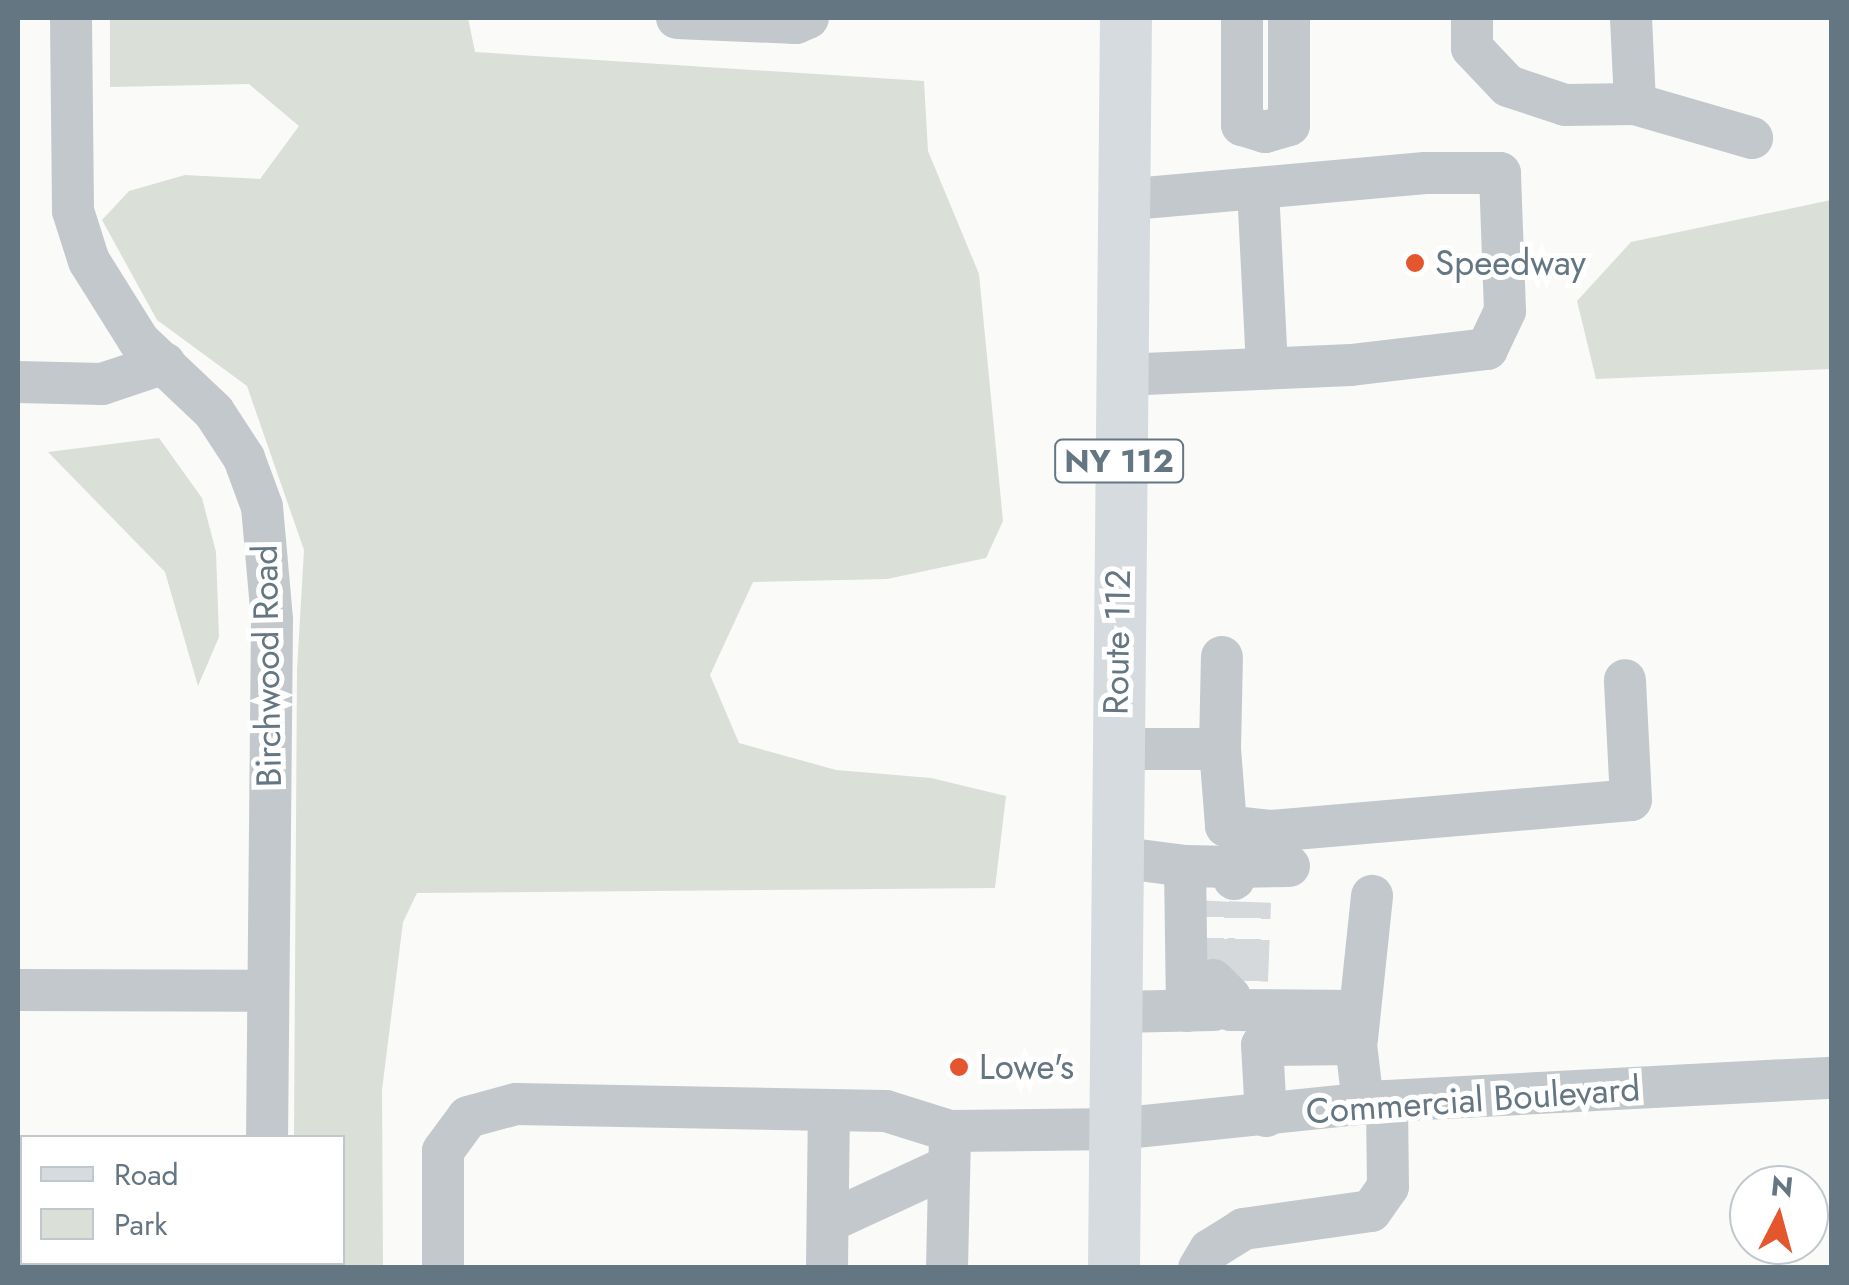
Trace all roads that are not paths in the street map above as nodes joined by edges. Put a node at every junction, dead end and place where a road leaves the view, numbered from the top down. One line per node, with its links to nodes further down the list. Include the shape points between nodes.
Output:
1 (71, 18): 13 (street, Birchwood Road, via 72,211 108,300 139,342)
2 (678, 18): 3 (street, via 796,24)
3 (808, 18)
4 (1126, 18): 12 (main road, Route 112 / NY 112)
5 (1242, 18): 6 (street, via 1242,125 1264,132 1289,125)
6 (1289, 18)
7 (1472, 18): 9 (street, via 1472,48 1508,86 1565,105)
8 (1631, 18): 9 (street)
9 (1636, 104): 10 (street)
10 (1752, 138)
11 (1258, 189): 12 (street); 14 (street); 14 (street, via 1500,173 1505,311 1487,349)
12 (1123, 200): 15 (main road, Route 112 / NY 112)
13 (165, 363): 16 (street, via 102,384); 26 (street, Birchwood Road, via 214,412 244,458 262,507 272,620)
14 (1266, 367): 15 (street)
15 (1121, 376): 19 (main road, Route 112 / NY 112)
16 (18, 382)
17 (1222, 656): 20 (street)
18 (1625, 680): 20 (street, via 1631,800 1271,831 1226,826)
19 (1116, 749): 20 (street); 21 (main road, Route 112 / NY 112)
20 (1220, 749)
21 (1116, 857): 22 (street); 28 (main road, Route 112 / NY 112)
22 (1185, 866): 23 (street, via 1234,887); 27 (street)
23 (1289, 866)
24 (1372, 896): 29 (street)
25 (18, 990): 26 (street)
26 (268, 991): 36 (street, Birchwood Road)
27 (1222, 996): 28 (street); 29 (street); 30 (street)
28 (1115, 1012): 35 (main road, Route 112 / NY 112)
29 (1357, 1028): 30 (street); 32 (street)
30 (1262, 1045): 34 (street)
31 (1832, 1078): 32 (street, Commercial Boulevard)
32 (1375, 1102): 34 (street, Commercial Boulevard); 43 (street, via 1388,1187 1371,1211 1243,1228 1210,1250)
33 (829, 1110): 37 (street, via 920,1116); 38 (street); 39 (street, via 516,1104 479,1113 452,1132 443,1151)
34 (1266, 1116): 35 (street, Commercial Boulevard)
35 (1116, 1129): 37 (street, Commercial Boulevard); 42 (main road, Route 112 / NY 112)
36 (267, 1135)
37 (950, 1148): 38 (street); 41 (street)
38 (828, 1222): 40 (street)
39 (443, 1268)
40 (828, 1268)
41 (946, 1268)
42 (1114, 1268)
43 (1198, 1268)

